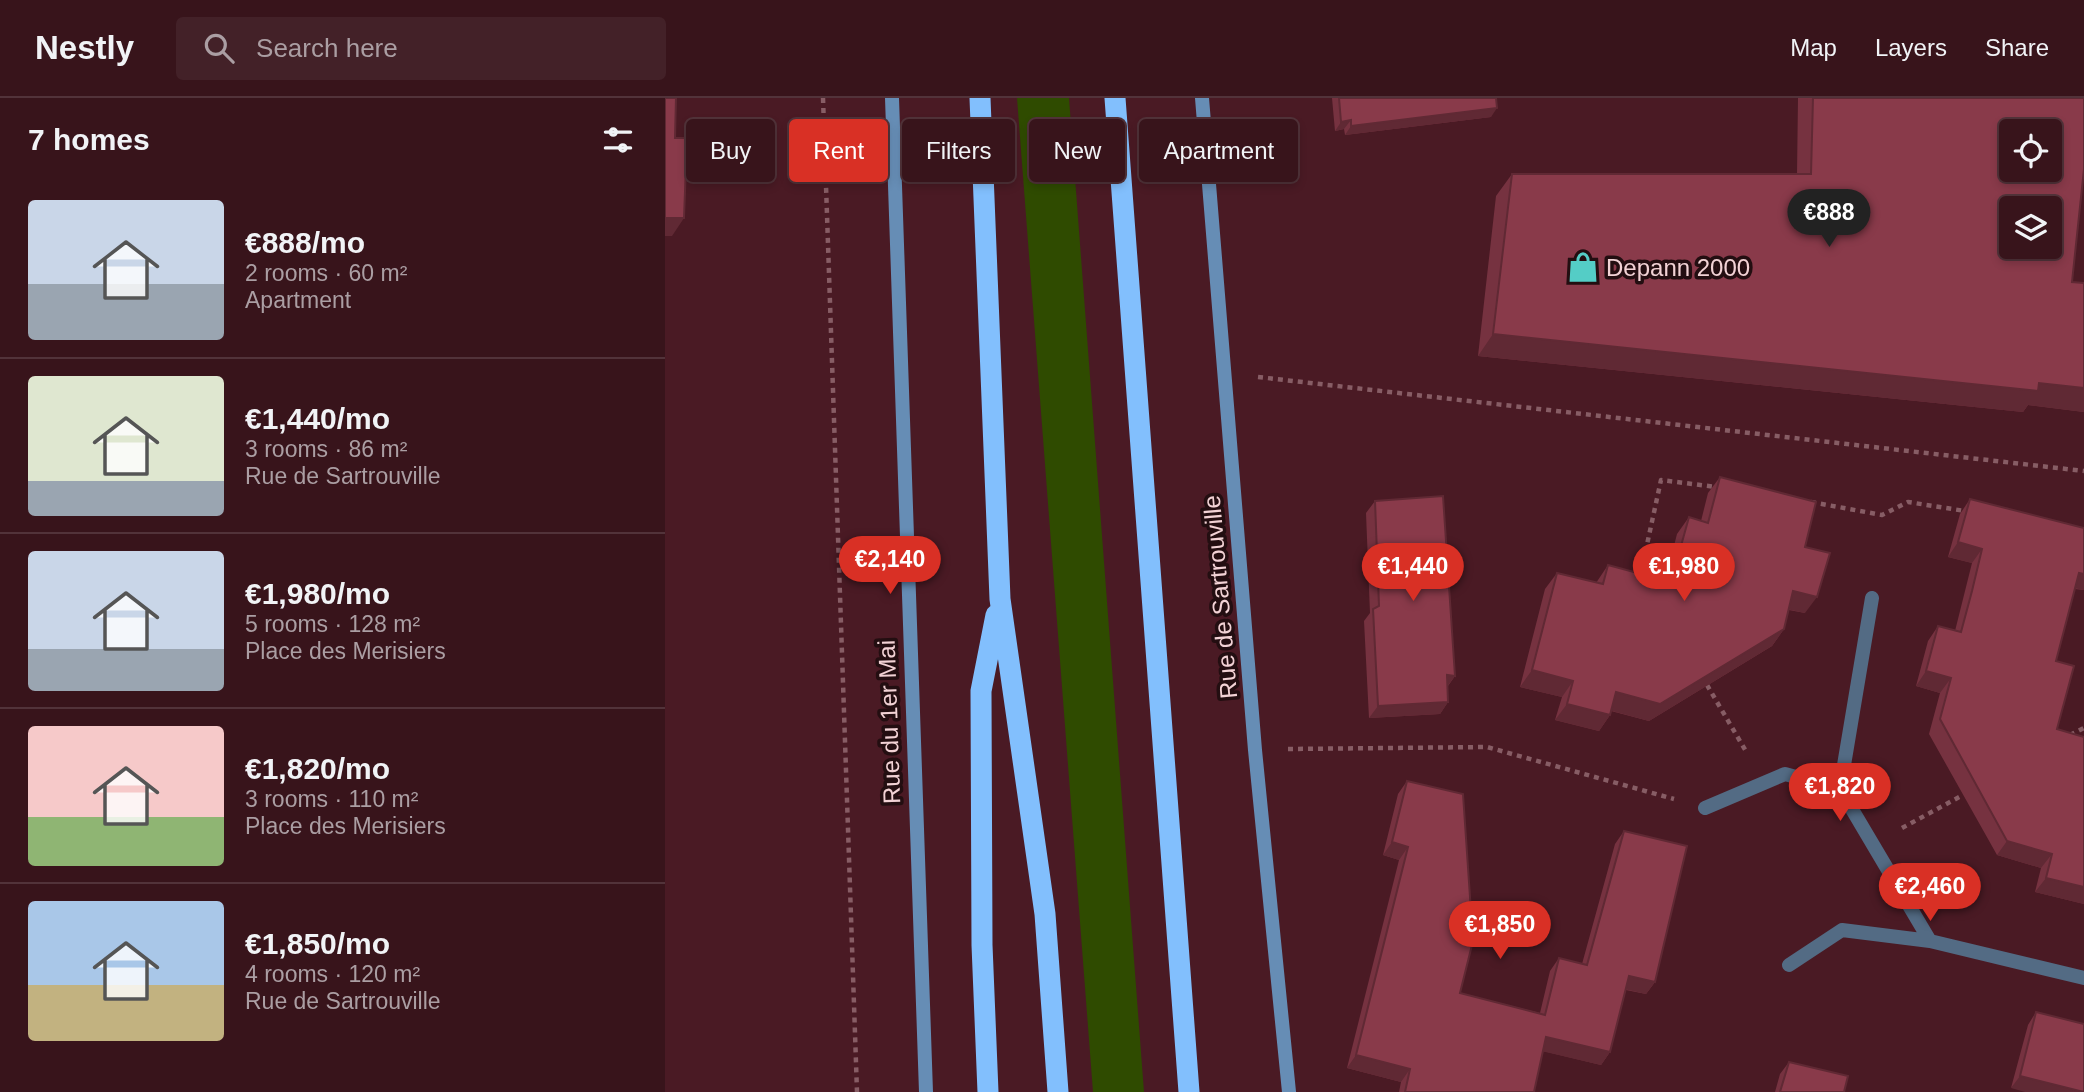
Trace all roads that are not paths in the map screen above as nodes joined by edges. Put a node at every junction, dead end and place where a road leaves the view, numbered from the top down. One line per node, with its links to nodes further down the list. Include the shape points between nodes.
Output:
1 (892, 98): 12 (main road, Rue du 1er Mai)
2 (980, 98): 6 (highway)
3 (1115, 98): 15 (highway)
4 (1202, 98): 16 (main road, Rue de Sartrouville, via 1255,750)
5 (1872, 598): 7 (street)
6 (1000, 599): 13 (highway, via 981,691); 14 (highway, via 1045,914)
7 (1840, 789): 8 (street, via 1786,774); 9 (street)
8 (1705, 808)
9 (1930, 941): 10 (street, via 1842,930); 11 (street)
10 (1789, 965)
11 (2084, 978)
12 (926, 1092)
13 (988, 1092)
14 (1058, 1092)
15 (1189, 1092)
16 (1289, 1092)

